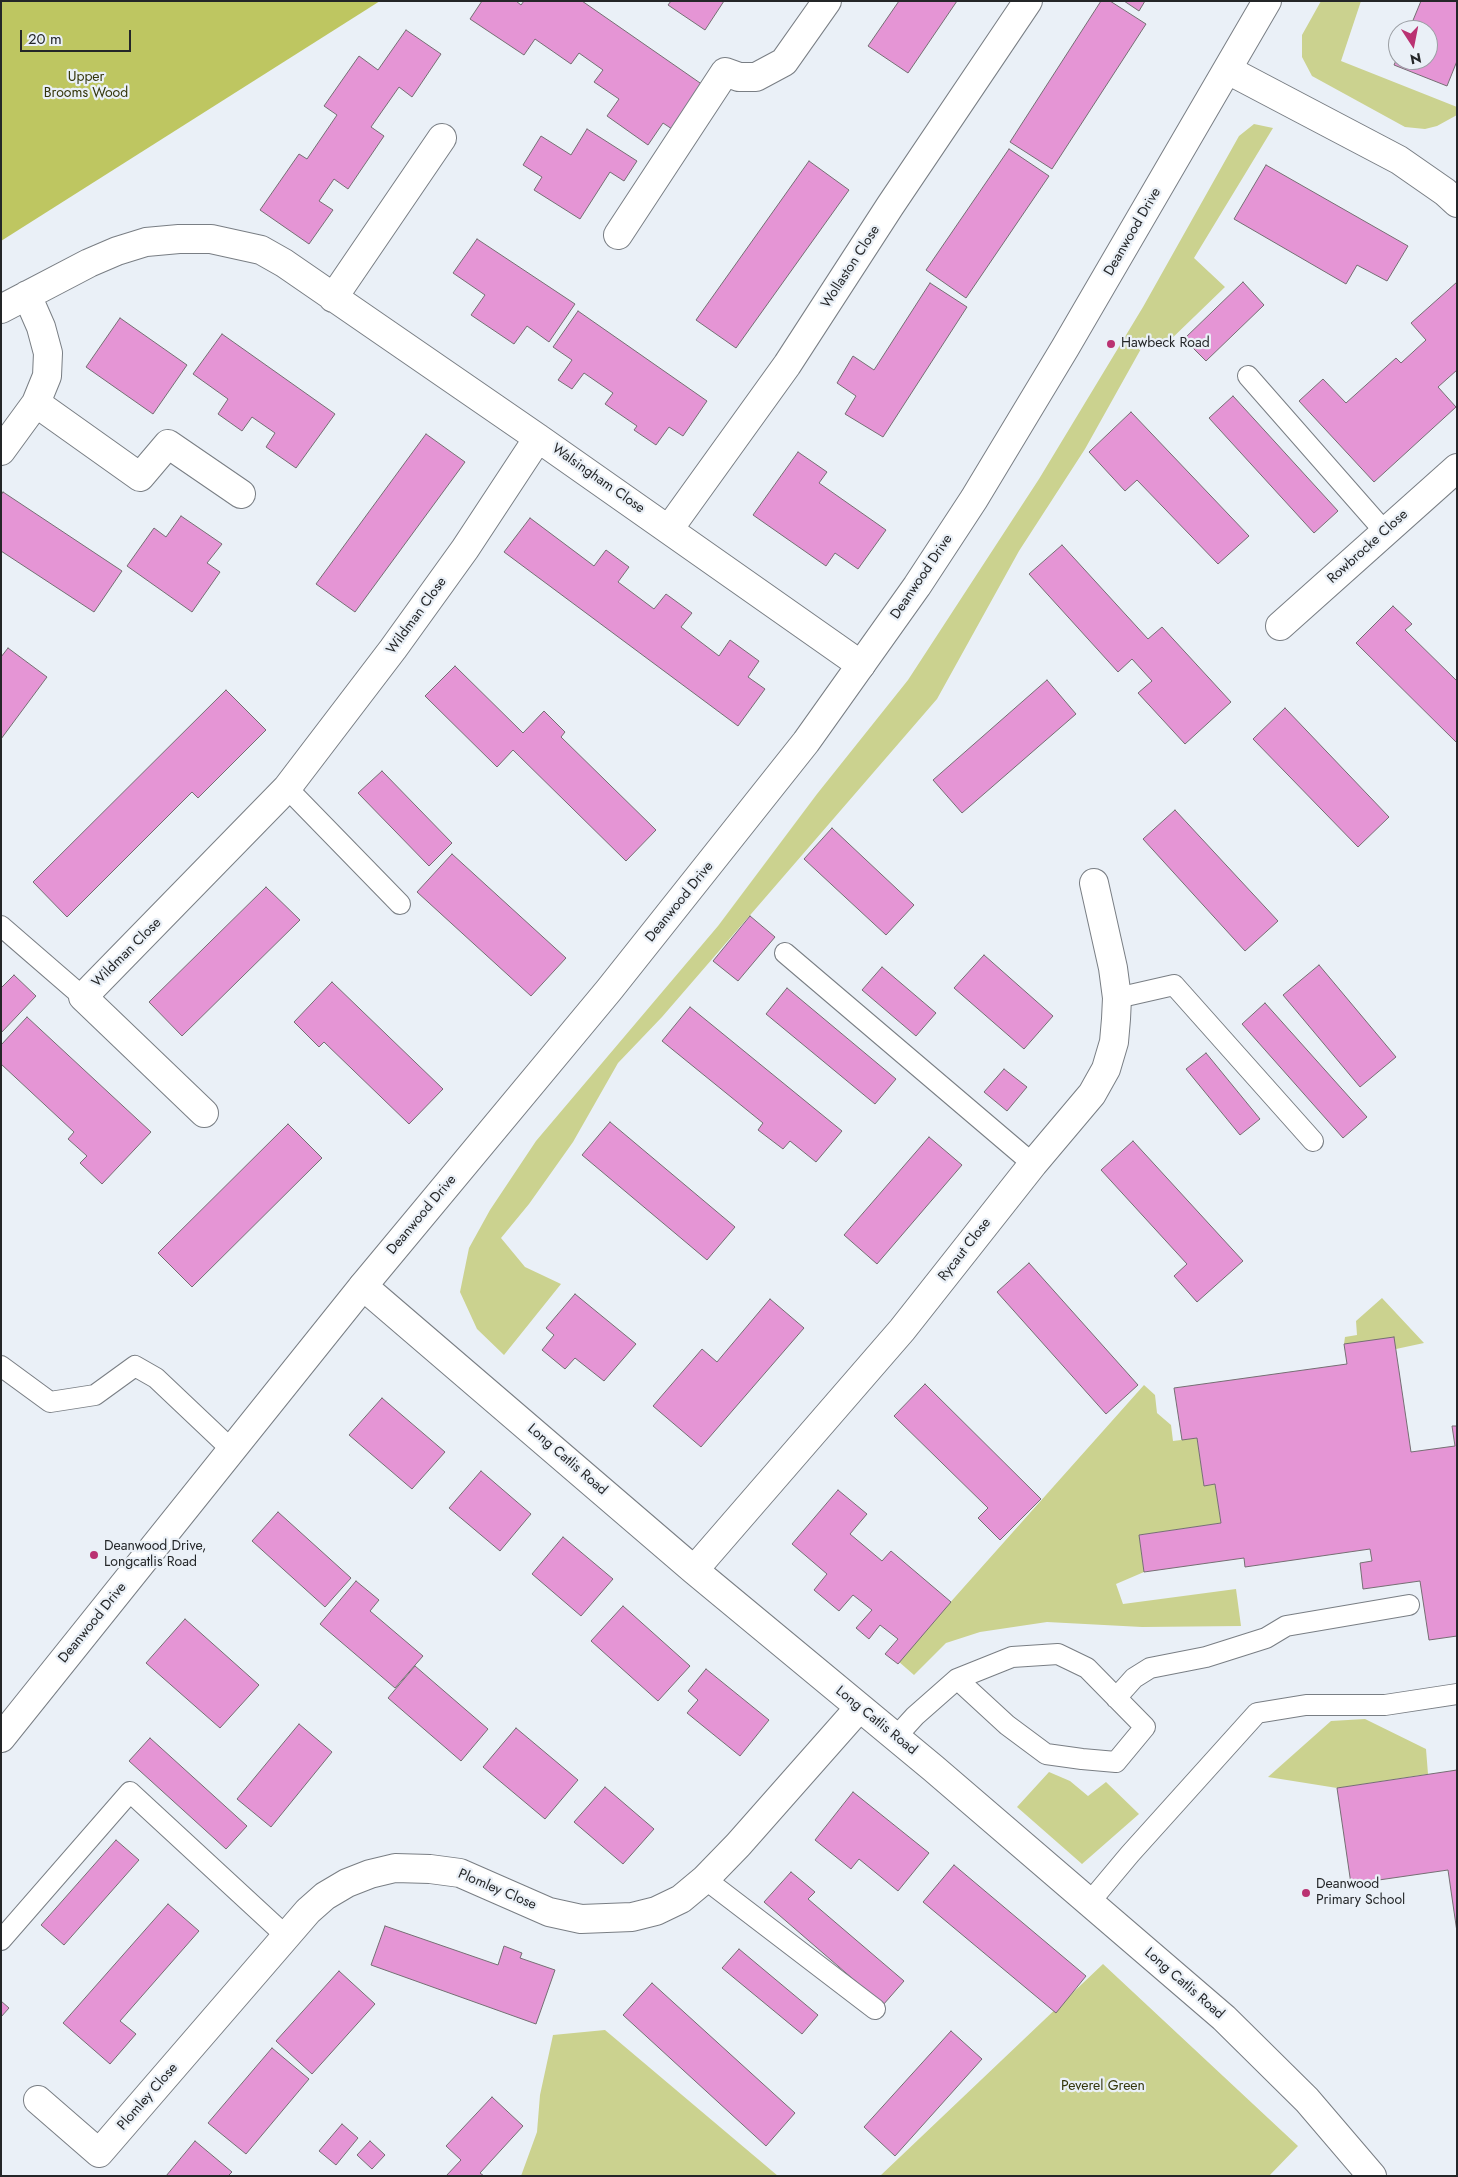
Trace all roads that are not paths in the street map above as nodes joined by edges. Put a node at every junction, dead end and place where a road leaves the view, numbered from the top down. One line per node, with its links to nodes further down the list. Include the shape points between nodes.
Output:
1 (827, 1): 7 (street, via 784,62 756,77 739,77 725,72)
2 (1028, 1): 17 (street, Wollaston Close, via 787,365)
3 (1267, 1): 4 (street, Deanwood Drive)
4 (1228, 70): 6 (street); 20 (street, Deanwood Drive, via 974,499)
5 (442, 138): 9 (street)
6 (1453, 190)
7 (618, 235)
8 (26, 295): 9 (street, Walsingham Close, via 117,250 146,242 211,239 261,250); 10 (street, Walsingham Close); 12 (street, via 42,328 48,353 47,376)
9 (333, 298): 13 (street, Walsingham Close)
10 (1, 309)
11 (1248, 376): 18 (lane)
12 (36, 403): 14 (street); 16 (street, via 140,477 168,444)
13 (538, 438): 17 (street, Walsingham Close); 21 (street, Wildman Close, via 442,580)
14 (1, 450)
15 (1457, 468): 18 (street, Rowbrocke Close)
16 (241, 494)
17 (670, 529): 20 (street, Walsingham Close)
18 (1385, 532): 19 (street, Rowbrocke Close)
19 (1280, 626)
20 (861, 665): 31 (street, Deanwood Drive, via 806,742 710,865)
21 (287, 788): 23 (lane); 26 (street, Wildman Close)
22 (1094, 884): 27 (street, Rycaut Close)
23 (400, 904)
24 (1, 926): 26 (lane)
25 (785, 953): 30 (lane)
26 (84, 997): 28 (street, Wildman Close)
27 (1117, 998): 29 (lane, via 1174,985); 30 (street, Rycaut Close, via 1114,1042 1106,1069 1092,1094)
28 (204, 1113)
29 (1313, 1141)
30 (1033, 1164): 34 (street, Rycaut Close, via 902,1330)
31 (363, 1286): 33 (street, Deanwood Drive); 34 (street, Long Catlis Road)
32 (1, 1366): 33 (lane, via 50,1402 96,1395 135,1366 156,1378)
33 (231, 1449): 40 (street, Deanwood Drive)
34 (694, 1570): 39 (street, Long Catlis Road)
35 (1409, 1605): 38 (lane, via 1286,1626 1266,1638 1206,1658 1150,1668 1134,1678)
36 (957, 1679): 38 (lane, via 1012,1657 1058,1654 1087,1668); 38 (lane, via 1007,1725 1046,1754 1082,1759 1116,1762 1146,1727); 41 (lane, via 915,1716)
37 (1457, 1694): 43 (lane, via 1385,1705 1306,1705 1257,1714)
38 (1116, 1698)
39 (859, 1708): 41 (street, Long Catlis Road); 42 (street, Plomley Close)
40 (1, 1738)
41 (896, 1738): 43 (street, Long Catlis Road)
42 (705, 1878): 44 (street, Plomley Close, via 680,1899 656,1911 632,1917 581,1919 549,1912 460,1873 430,1868 395,1868 346,1883 325,1896); 46 (lane)
43 (1089, 1903): 48 (street, Long Catlis Road, via 1224,2018 1306,2100)
44 (286, 1936): 45 (lane, via 130,1792); 47 (street, Plomley Close, via 99,2153)
45 (1, 1940)
46 (875, 2009)
47 (38, 2100)
48 (1372, 2176)

